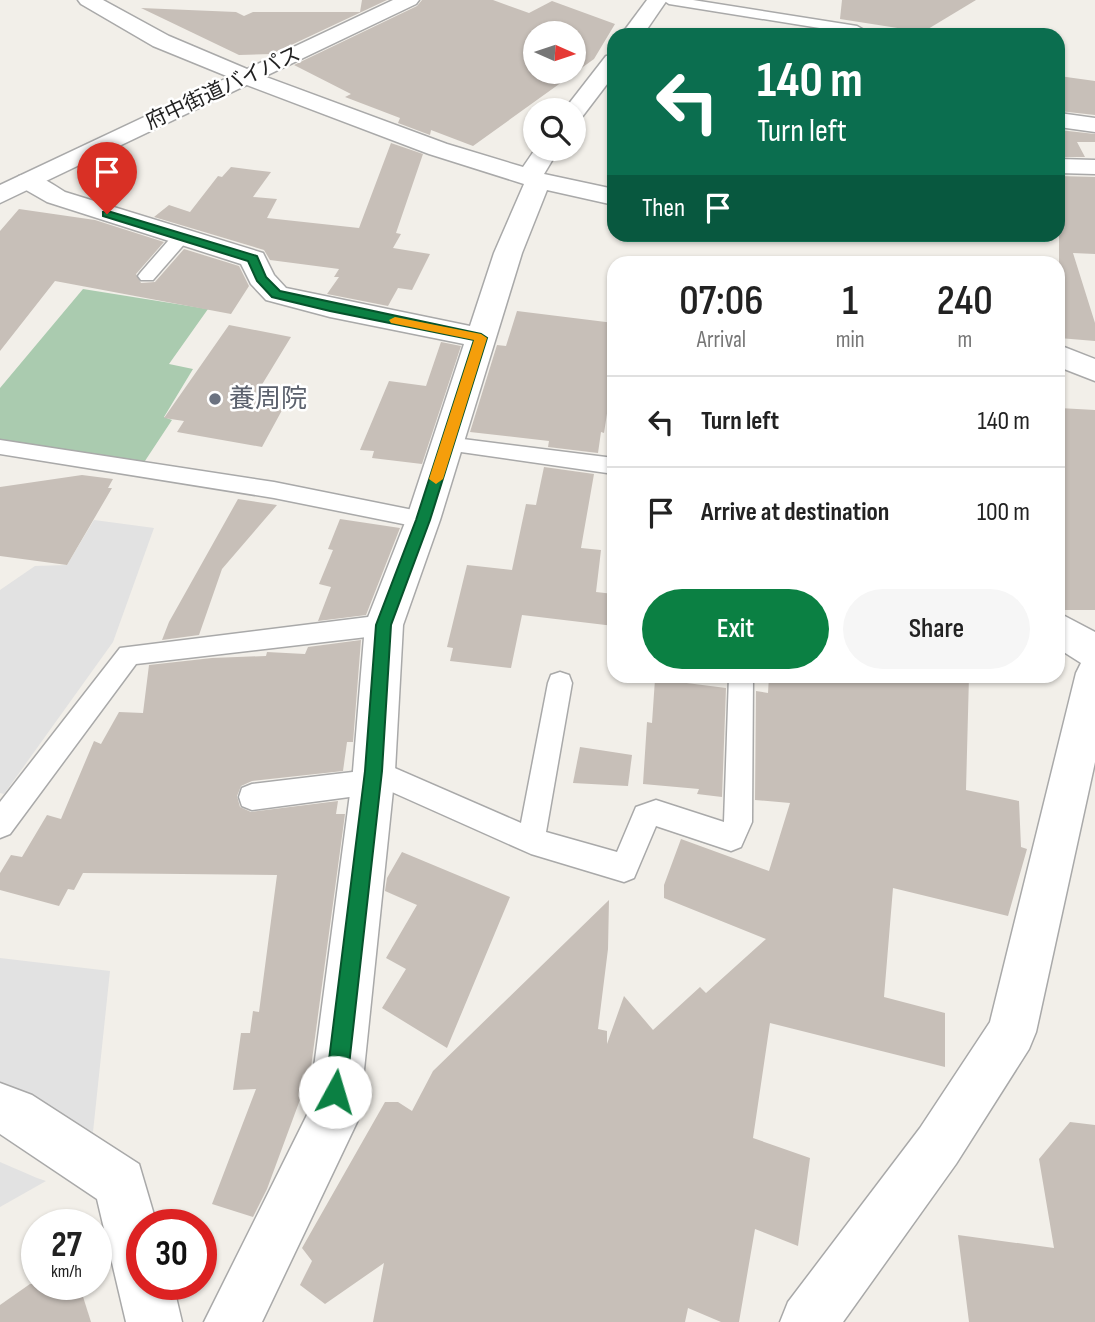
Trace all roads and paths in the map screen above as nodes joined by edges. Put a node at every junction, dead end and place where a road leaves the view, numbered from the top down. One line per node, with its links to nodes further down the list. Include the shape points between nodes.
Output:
1 (88, 0): 8 (street, via 161,41)
2 (409, 0): 8 (street, 府中街道バイパス)
3 (657, 0): 5 (street)
4 (668, 0): 6 (lane)
5 (637, 28)
6 (844, 28)
7 (607, 70): 9 (street)
8 (247, 78): 14 (street, via 438,149); 15 (street, 府中街道バイパス)
9 (585, 98)
10 (1065, 121): 11 (street)
11 (1095, 125)
12 (1065, 166): 13 (street)
13 (1095, 167)
14 (538, 169): 16 (street); 20 (street)
15 (28, 181): 17 (street, 府中街道バイパス); 18 (street, via 56,197)
16 (607, 194)
17 (0, 195)
18 (181, 237): 19 (lane); 20 (street, via 253,259 261,278 276,294)
19 (147, 276)
20 (481, 338): 23 (street)
21 (1065, 358): 22 (street)
22 (1095, 371)
23 (447, 444): 25 (lane); 26 (street)
24 (0, 447): 26 (lane, via 274,490)
25 (607, 465)
26 (423, 520): 27 (street)
27 (384, 625): 33 (street); 35 (lane, via 129,655)
28 (1065, 633): 29 (street)
29 (1095, 652)
30 (1095, 673): 42 (street, via 1012,1032 938,1146)
31 (560, 683): 36 (lane)
32 (741, 683): 36 (lane, via 738,822 731,838 656,813 646,816 624,868)
33 (373, 777): 34 (lane); 36 (lane); 41 (street, via 332,1118)
34 (252, 797)
35 (0, 825)
36 (531, 841)
37 (0, 1108): 38 (street, via 120,1183)
38 (126, 1209)
39 (149, 1300): 40 (street)
40 (154, 1322)
41 (232, 1322)
42 (808, 1322)

